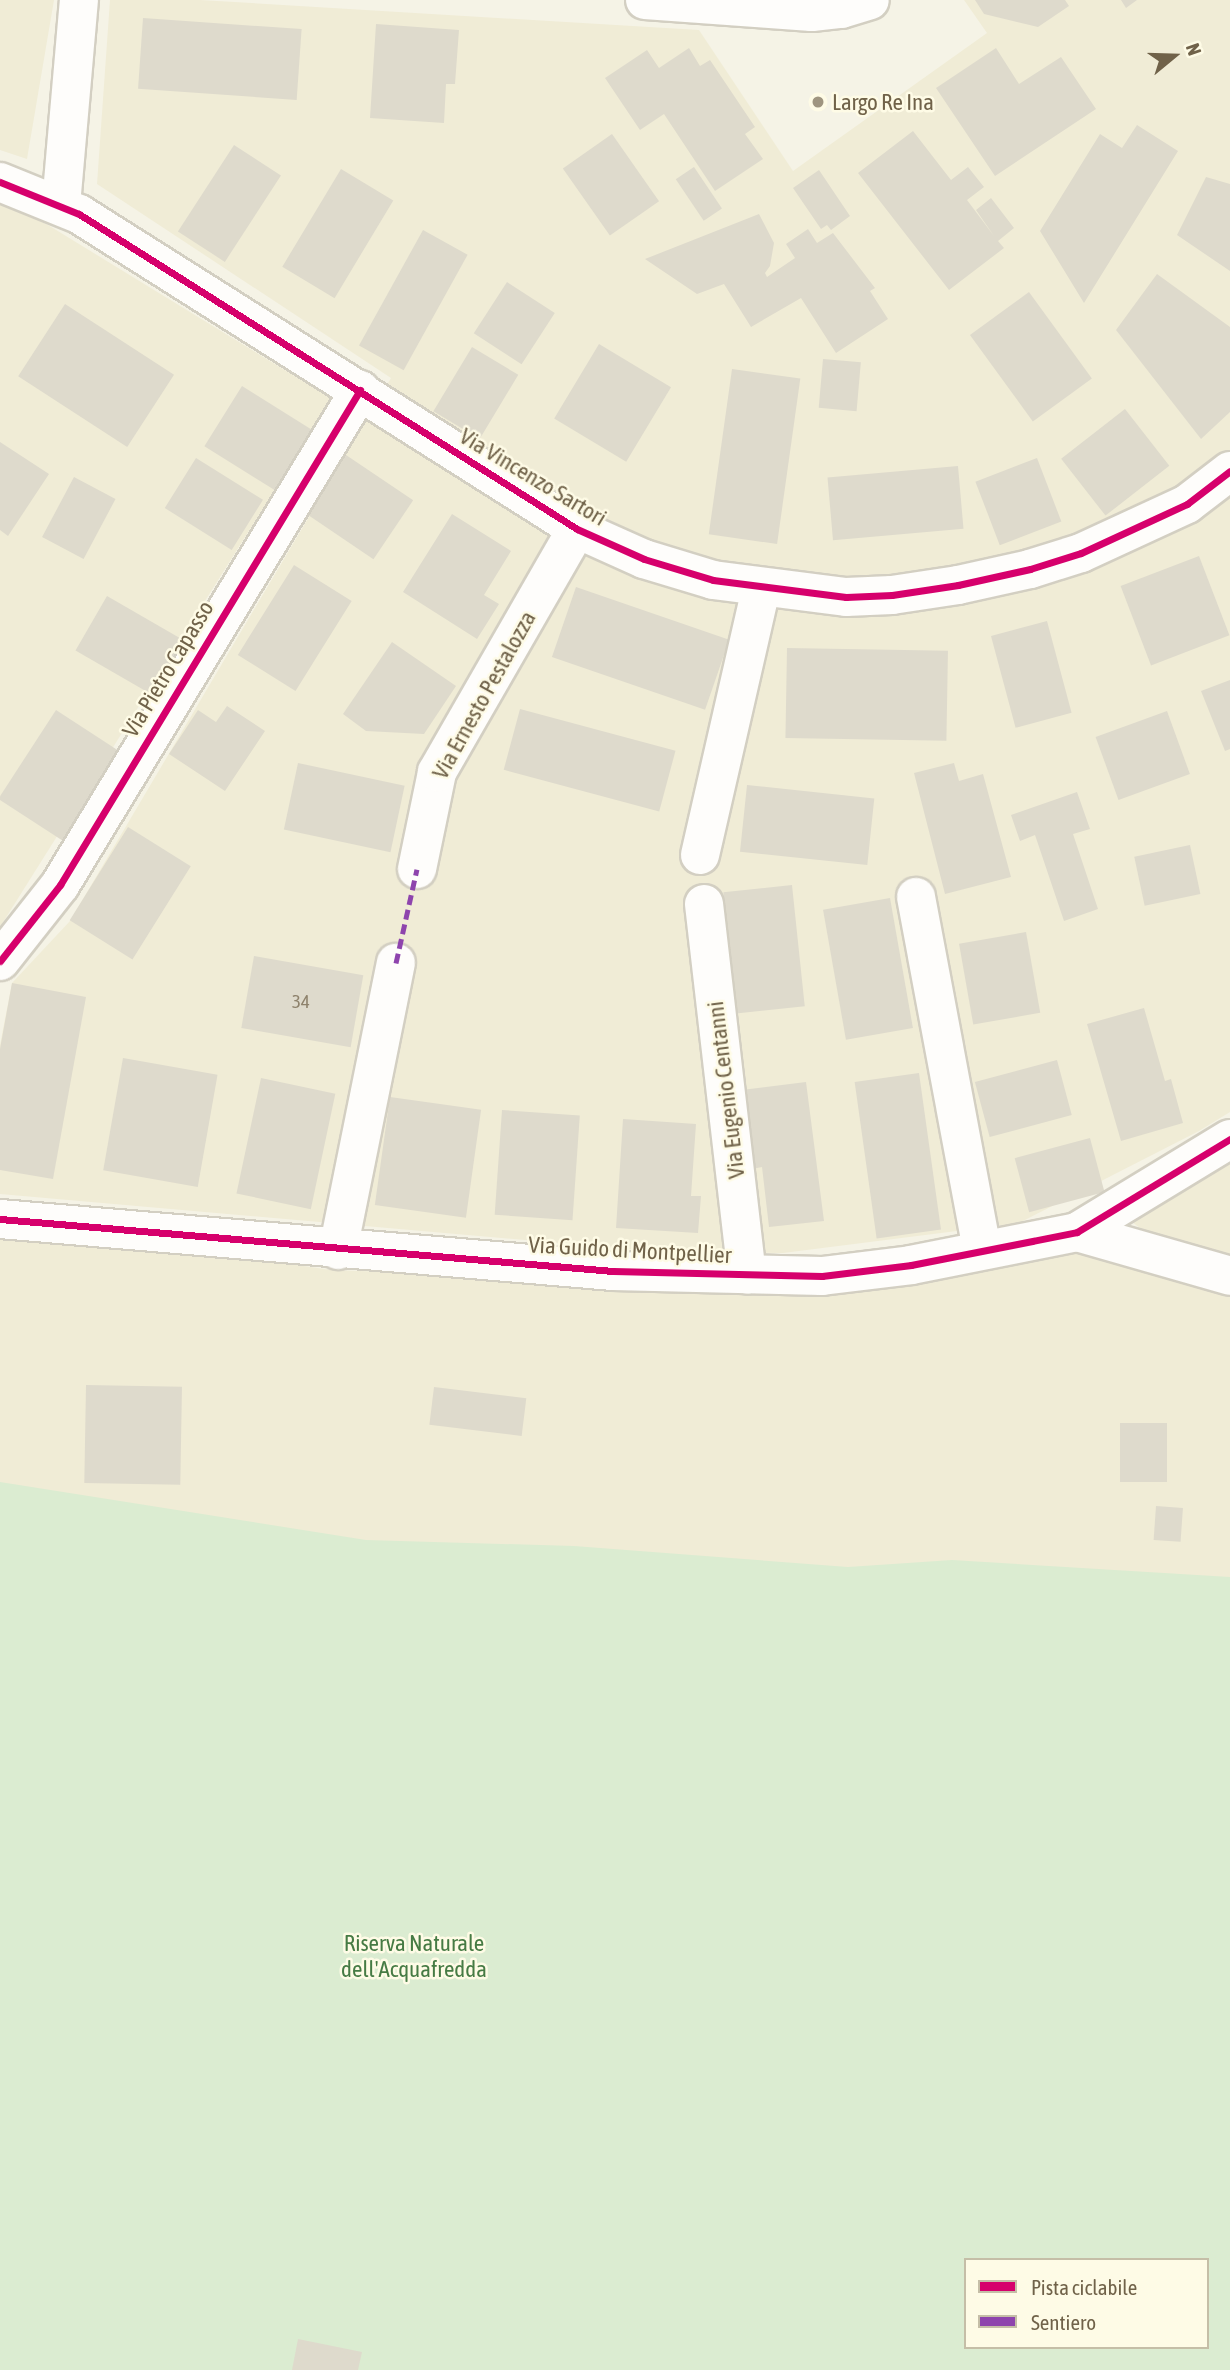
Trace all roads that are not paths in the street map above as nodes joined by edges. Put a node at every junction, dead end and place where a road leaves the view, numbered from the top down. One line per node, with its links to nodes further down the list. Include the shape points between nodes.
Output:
1 (79, 0): 5 (street)
2 (645, 0): 3 (street, via 812,12)
3 (870, 0)
4 (0, 182): 5 (street, Via Vincenzo Sartori)
5 (61, 205): 6 (street, Via Vincenzo Sartori)
6 (360, 390): 8 (street, Via Vincenzo Sartori); 14 (street, Via Pietro Capasso, via 61,885)
7 (1230, 471): 9 (street, Via Vincenzo Sartori, via 1172,513 1081,553 1030,569 867,598)
8 (577, 529): 9 (street, Via Vincenzo Sartori, via 679,571); 11 (street, Via Ernesto Pestalozza, via 437,772)
9 (761, 588): 10 (street)
10 (700, 855)
11 (416, 869)
12 (916, 897): 20 (street)
13 (704, 904): 21 (street, Via Eugenio Centanni)
14 (0, 961)
15 (396, 963): 19 (street)
16 (1230, 1139): 18 (street, Via Guido di Montpellier)
17 (0, 1219): 19 (street, Via Guido di Montpellier)
18 (1077, 1232): 20 (street, Via Guido di Montpellier); 22 (street)
19 (338, 1250): 21 (street, Via Guido di Montpellier, via 613,1271)
20 (982, 1250): 21 (street, Via Guido di Montpellier, via 857,1273)
21 (747, 1275)
22 (1230, 1276)

